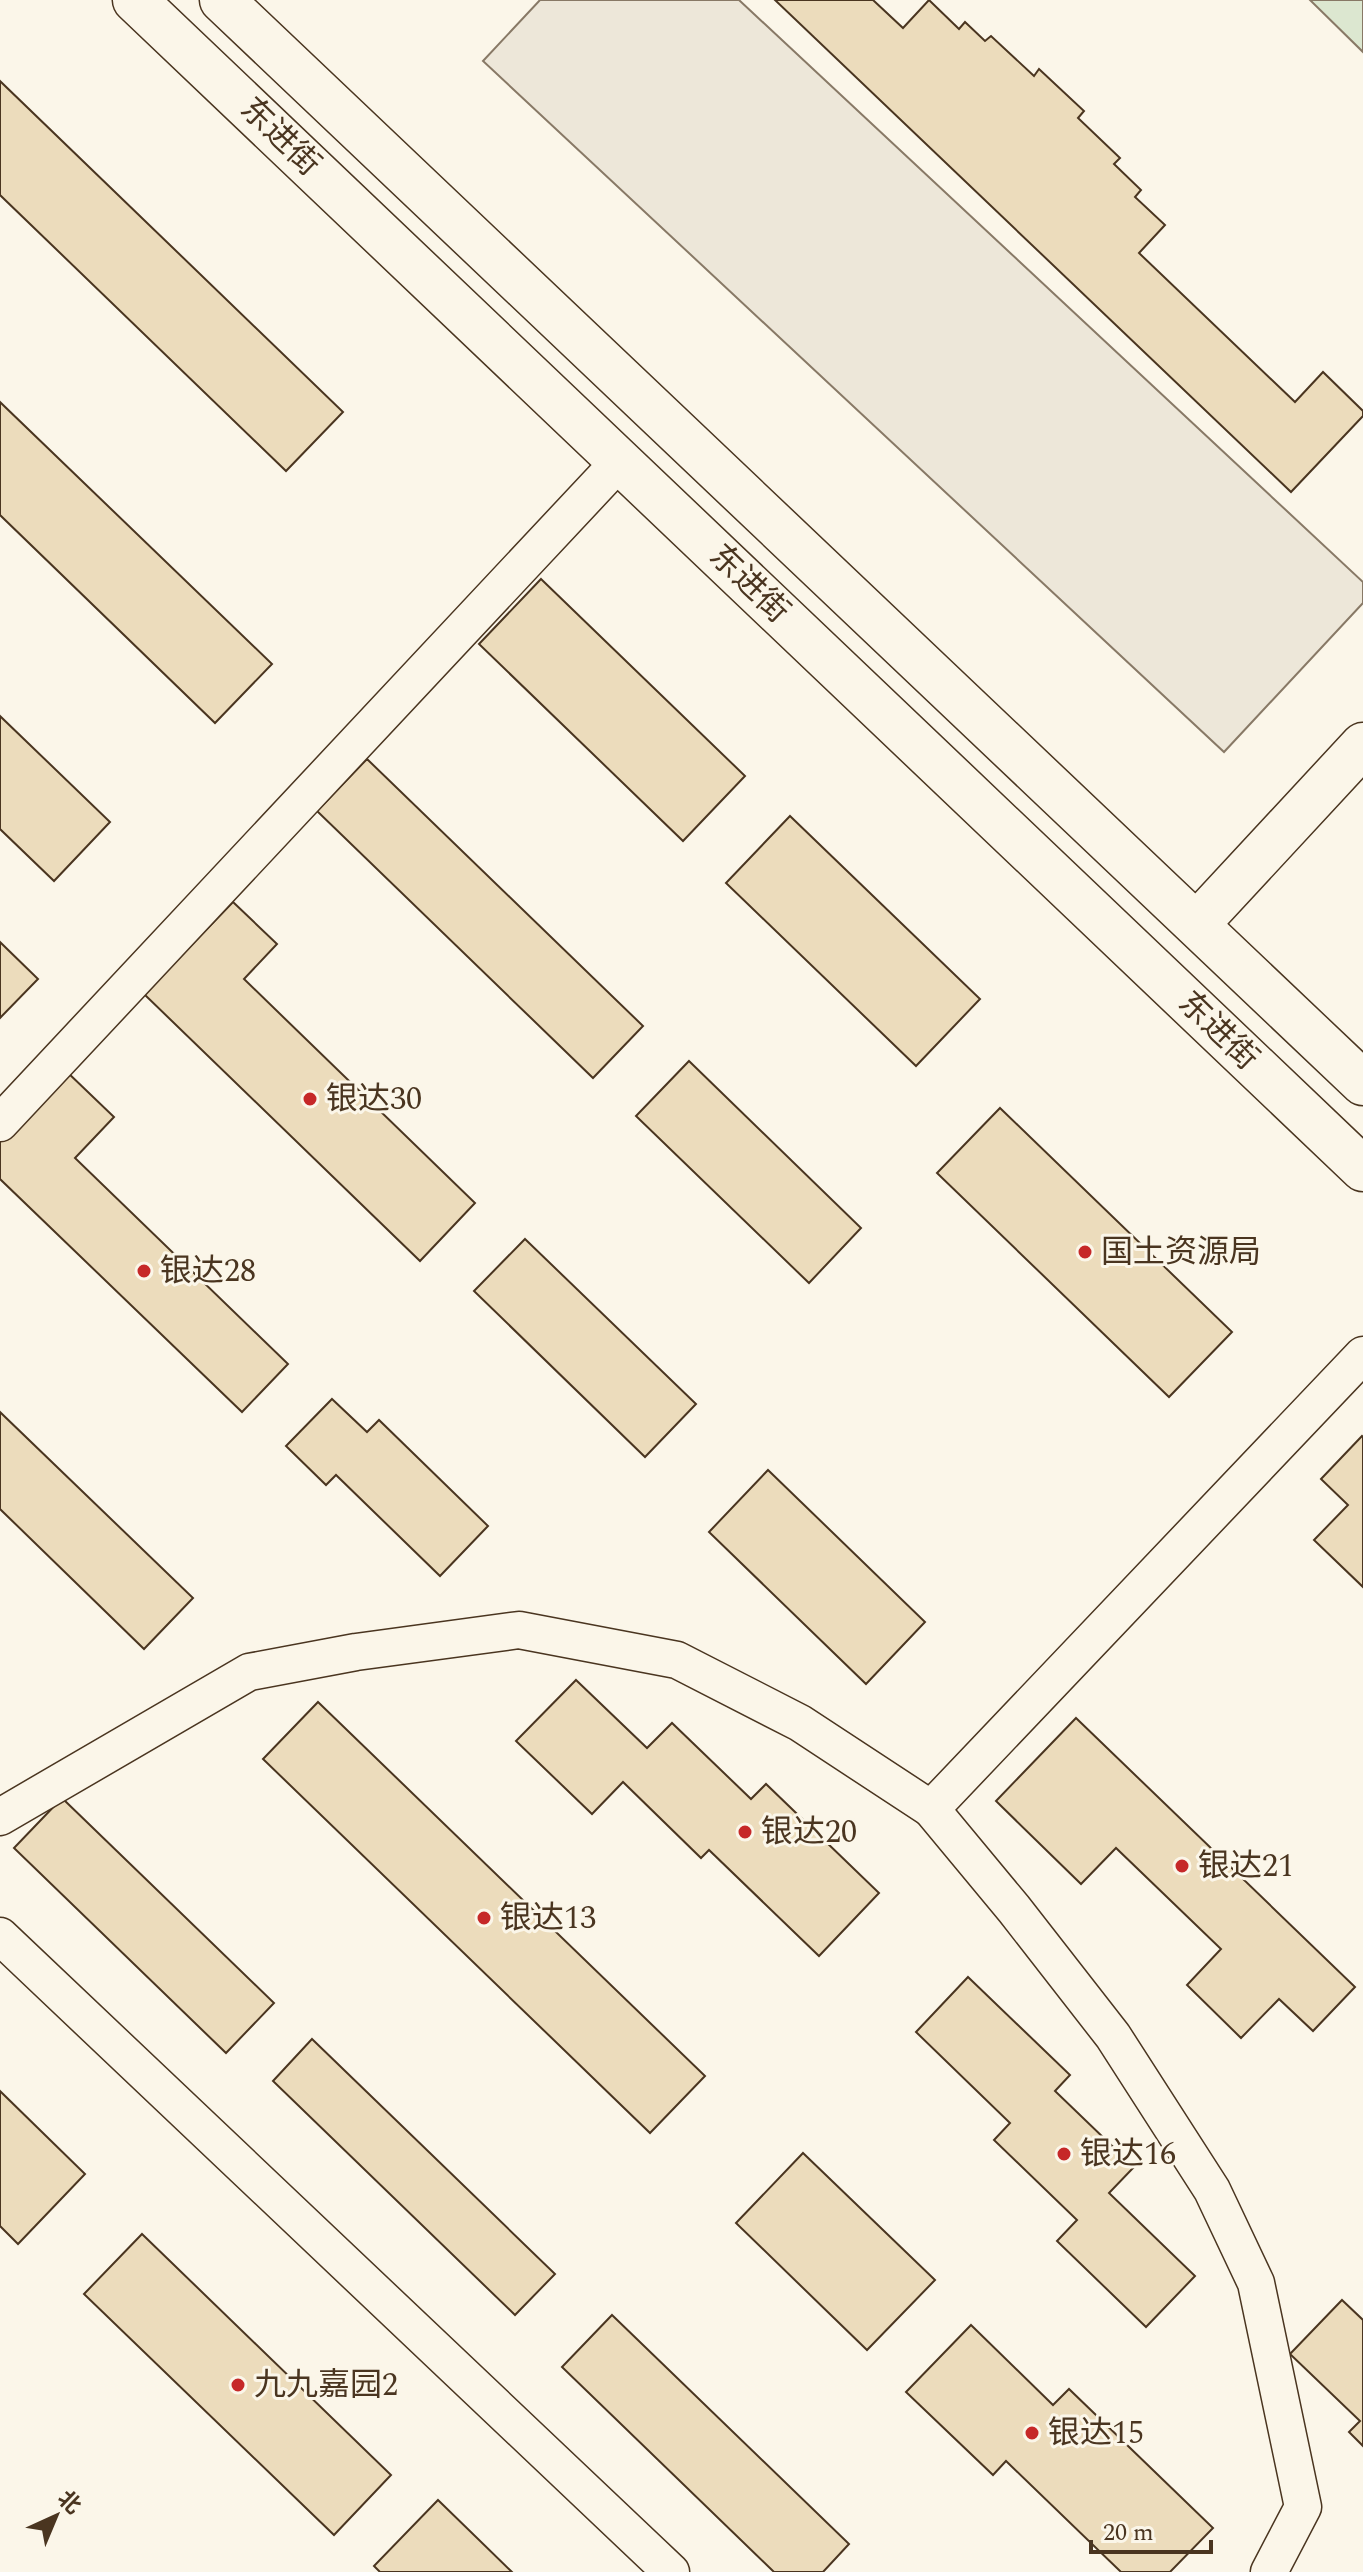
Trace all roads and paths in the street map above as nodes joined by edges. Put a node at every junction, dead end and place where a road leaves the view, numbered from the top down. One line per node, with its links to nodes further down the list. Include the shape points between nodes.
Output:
1 (135, 0): 3 (main road, 东进街)
2 (222, 0): 5 (main road, 东进街)
3 (620, 461): 7 (street); 8 (main road, 东进街)
4 (1363, 745): 5 (main road)
5 (1197, 924): 6 (main road, 东进街)
6 (1363, 1083)
7 (0, 1123)
8 (1363, 1169)
9 (1363, 1355): 10 (street)
10 (931, 1809): 11 (street, via 800,1723 677,1660 519,1630 249,1672); 14 (street, via 1113,2036 1212,2190 1256,2283 1303,2507)
11 (0, 1817)
12 (0, 1936): 13 (street)
13 (671, 2572)
14 (1269, 2572)

